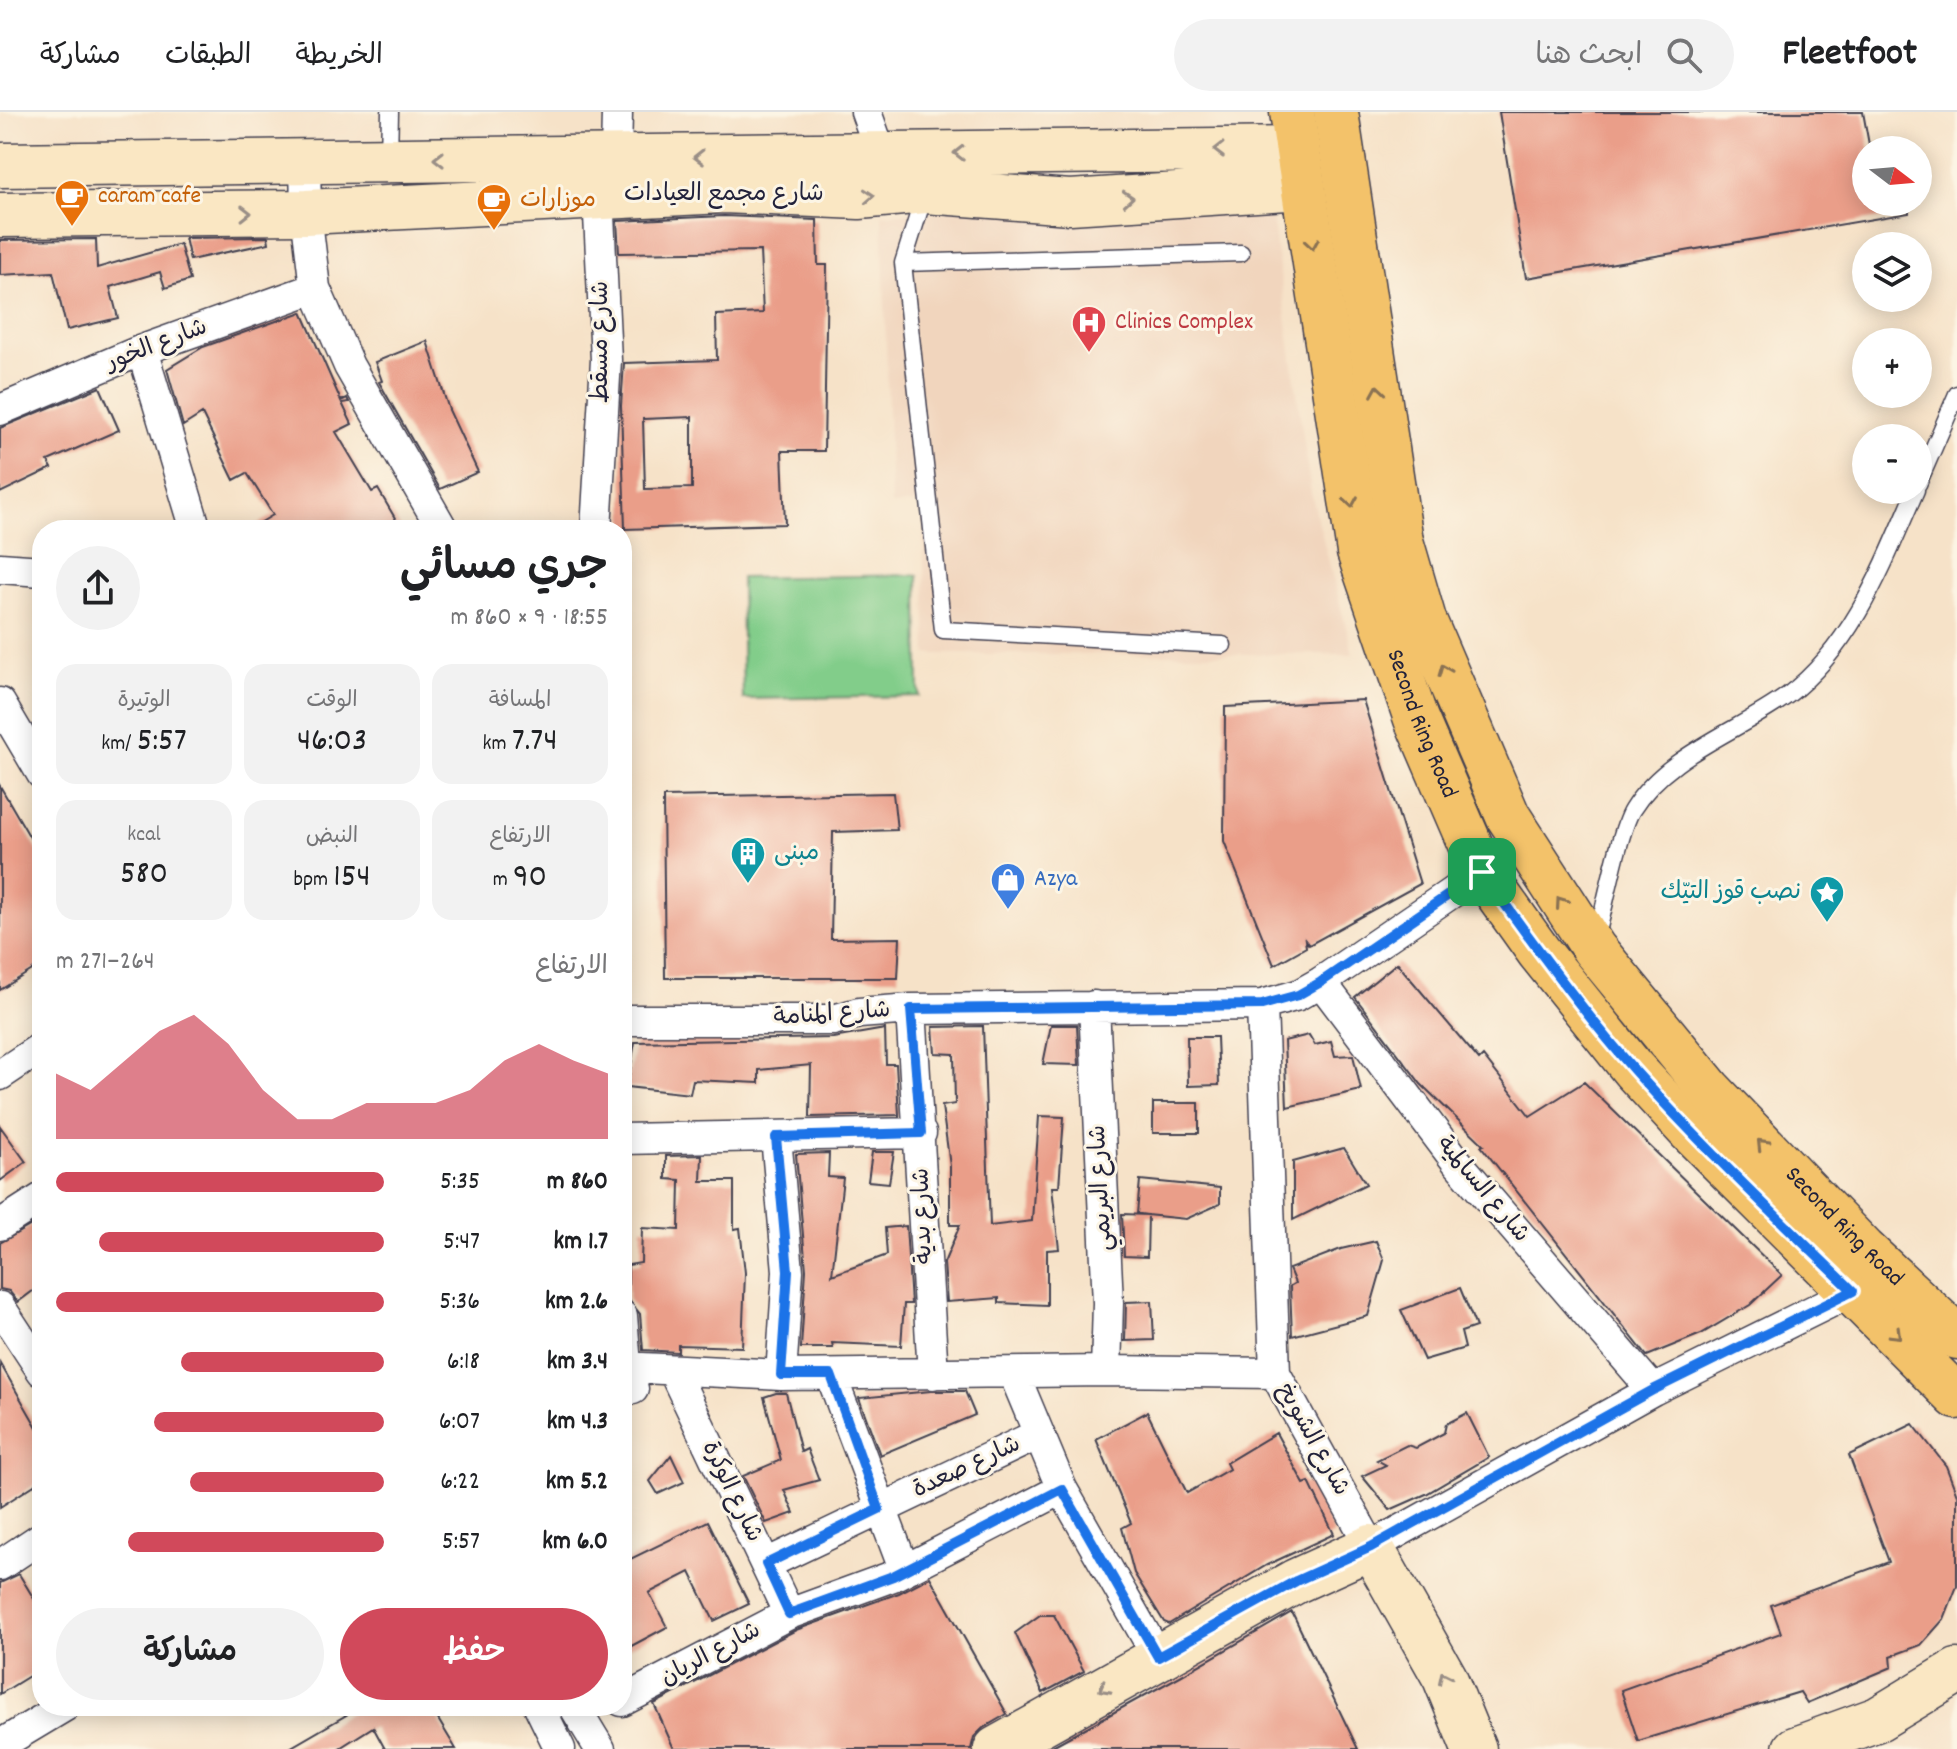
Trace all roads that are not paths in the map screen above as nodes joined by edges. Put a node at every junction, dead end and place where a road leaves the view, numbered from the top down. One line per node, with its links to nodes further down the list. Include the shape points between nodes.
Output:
1 (390, 112): 8 (lane)
2 (617, 112): 10 (street, شارع مسقط)
3 (866, 112): 6 (street)
4 (1336, 112): 31 (main road, Second Ring Road, one-way to 4, via 1508,816 1424,620 1401,541)
5 (1298, 149): 6 (main road, شارع مجمع العيادات, one-way to 6); 11 (main road, شارع مجمع العيادات, one-way to 5, via 1070,202); 30 (main road, Second Ring Road, one-way to 30, via 1359,552 1416,719)
6 (881, 154): 10 (main road, شارع مجمع العيادات, one-way to 10)
7 (305, 160): 8 (main road, شارع مجمع العيادات); 9 (main road, شارع مجمع العيادات); 12 (street)
8 (389, 160): 10 (main road, شارع مجمع العيادات, one-way to 8)
9 (0, 165)
10 (607, 176): 11 (main road, شارع مجمع العيادات, one-way to 11, via 649,196 724,191 859,197); 12 (main road, شارع مجمع العيادات); 24 (street, شارع مسقط, via 606,360)
11 (925, 191): 15 (lane)
12 (306, 212): 13 (main road, شارع مجمع العيادات, one-way to 12); 16 (street)
13 (0, 215)
14 (1241, 253): 15 (lane)
15 (903, 263): 27 (lane, via 943,630)
16 (315, 288): 17 (street, شارع الخور); 23 (street, via 349,366)
17 (142, 350): 19 (street, شارع الخور); 22 (street)
18 (1957, 394): 20 (lane)
19 (0, 410)
20 (1932, 452)
21 (1910, 504): 31 (lane, via 1847,633 1789,693 1660,775 1630,812)
22 (193, 520)
23 (437, 520)
24 (597, 520)
25 (0, 568): 26 (street)
26 (32, 570)
27 (1223, 645)
28 (0, 703): 29 (street)
29 (32, 757)
30 (1482, 872): 32 (street, شارع المنامة); 44 (main road, Second Ring Road, via 1633,1069)
31 (1594, 949): 47 (main road, Second Ring Road, one-way to 31, via 1864,1250 1709,1089)
32 (1321, 982): 33 (street, شارع المنامة); 56 (street, شارع السالمية, via 1457,1162)
33 (1262, 1005): 34 (street, شارع المنامة); 50 (street, شارع الشويخ)
34 (1094, 1006): 35 (street, شارع المنامة); 49 (street, شارع البريمي, via 1108,1303)
35 (911, 1009): 36 (street, شارع المنامة, via 833,1020); 39 (street, شارع بدية)
36 (632, 1020)
37 (32, 1052): 38 (street)
38 (2, 1069)
39 (921, 1133): 40 (street); 51 (street, شارع بدية)
40 (776, 1137): 41 (street); 53 (street, via 788,1271)
41 (632, 1139)
42 (32, 1204): 43 (street)
43 (0, 1225)
44 (1853, 1291): 56 (street); 57 (main road, Second Ring Road, one-way to 57)
45 (0, 1307): 46 (street)
46 (31, 1332)
47 (1957, 1337)
48 (632, 1354): 55 (street)
49 (1106, 1371): 50 (street); 52 (street)
50 (1275, 1373): 62 (street, شارع الشويخ)
51 (933, 1374): 52 (street); 54 (street)
52 (1014, 1374): 58 (street)
53 (781, 1375): 54 (street); 55 (street)
54 (831, 1375): 60 (street)
55 (638, 1376): 63 (street, شارع الوكرة)
56 (1653, 1390): 62 (street)
57 (1957, 1397)
58 (1039, 1434): 59 (street); 60 (street, شارع صعدة)
59 (1062, 1489): 65 (street, شارع الريان); 67 (street)
60 (879, 1509): 63 (street, شارع صعدة); 65 (street)
61 (32, 1544): 64 (street)
62 (1371, 1547): 67 (main road, via 1296,1581); 78 (main road, شارع الشويخ, one-way to 62, via 1445,1678)
63 (766, 1564): 66 (street, شارع الوكرة)
64 (0, 1565)
65 (904, 1569): 66 (street, شارع الريان)
66 (789, 1614): 69 (street, شارع الريان)
67 (1158, 1657): 77 (main road, one-way to 77)
68 (1957, 1671): 79 (main road, via 1878,1719)
69 (632, 1696)
70 (48, 1716): 75 (street)
71 (544, 1716): 76 (street)
72 (580, 1716): 74 (street)
73 (612, 1716): 74 (street)
74 (596, 1743)
75 (0, 1745)
76 (560, 1749)
77 (996, 1749)
78 (1474, 1749)
79 (1795, 1749)

